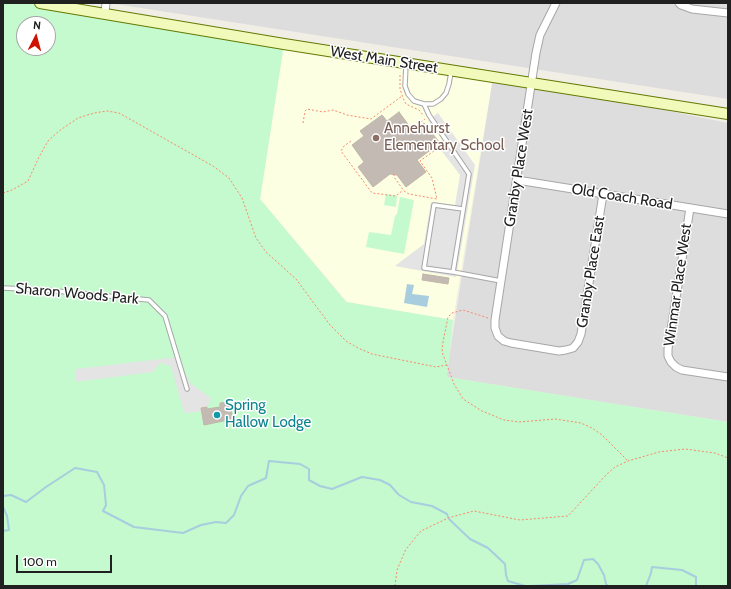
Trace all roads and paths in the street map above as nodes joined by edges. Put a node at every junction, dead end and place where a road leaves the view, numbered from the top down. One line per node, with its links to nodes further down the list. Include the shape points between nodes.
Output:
1 (40, 3): 4 (main road, West Main Street)
2 (556, 3): 9 (street, Granby Place West, via 540,35)
3 (679, 3): 5 (street, via 692,9)
4 (106, 8): 6 (main road, West Main Street, via 284,44)
5 (728, 13)
6 (406, 63): 7 (main road, West Main Street); 11 (lane, via 405,81 408,94 414,101)
7 (451, 70): 9 (main road, West Main Street); 11 (lane, via 446,93 434,104)
8 (400, 72): 10 (path)
9 (532, 83): 12 (main road, West Main Street); 18 (street, Granby Place West)
10 (402, 96): 13 (path, via 371,119 333,110 322,112 307,109); 14 (path, via 406,104 419,110 425,118)
11 (424, 104): 23 (lane, via 468,174)
12 (728, 114)
13 (303, 123)
14 (411, 129)
15 (351, 141): 19 (path, via 341,151 372,192 396,196)
16 (443, 144): 19 (path, via 420,161 432,178 437,199 409,194)
17 (394, 174): 19 (path)
18 (517, 180): 21 (street, Old Coach Road); 26 (street, Granby Place West)
19 (403, 189)
20 (3, 193): 30 (path, via 28,181 48,142 59,131 78,118 94,113 119,113 229,178 242,198 256,238 266,252 296,280 330,325 346,341 372,354 436,367)
21 (603, 194): 22 (street, Old Coach Road); 29 (street, Granby Place East, via 578,342 573,348 559,351 512,343)
22 (690, 208): 24 (street, Old Coach Road); 31 (street, Winmar Place West, via 668,356 671,362 682,370)
23 (463, 209): 25 (lane); 25 (lane, via 434,205 424,268)
24 (728, 214)
25 (452, 272): 26 (lane)
26 (501, 281): 29 (street, Granby Place West, via 495,320)
27 (3, 288): 32 (lane, Sharon Woods Park, via 149,300 165,316)
28 (488, 318): 30 (path, via 463,310 448,317 442,346)
29 (498, 336)
30 (447, 365): 34 (path, via 463,399 482,411 504,420 519,422 555,420 581,423 602,435)
31 (728, 377)
32 (187, 389)
33 (728, 458): 34 (path, via 715,453 685,449 659,452)
34 (628, 461): 35 (path, via 607,474 568,516 520,520 474,511 448,518 421,531 406,549 397,570)
35 (395, 586)

